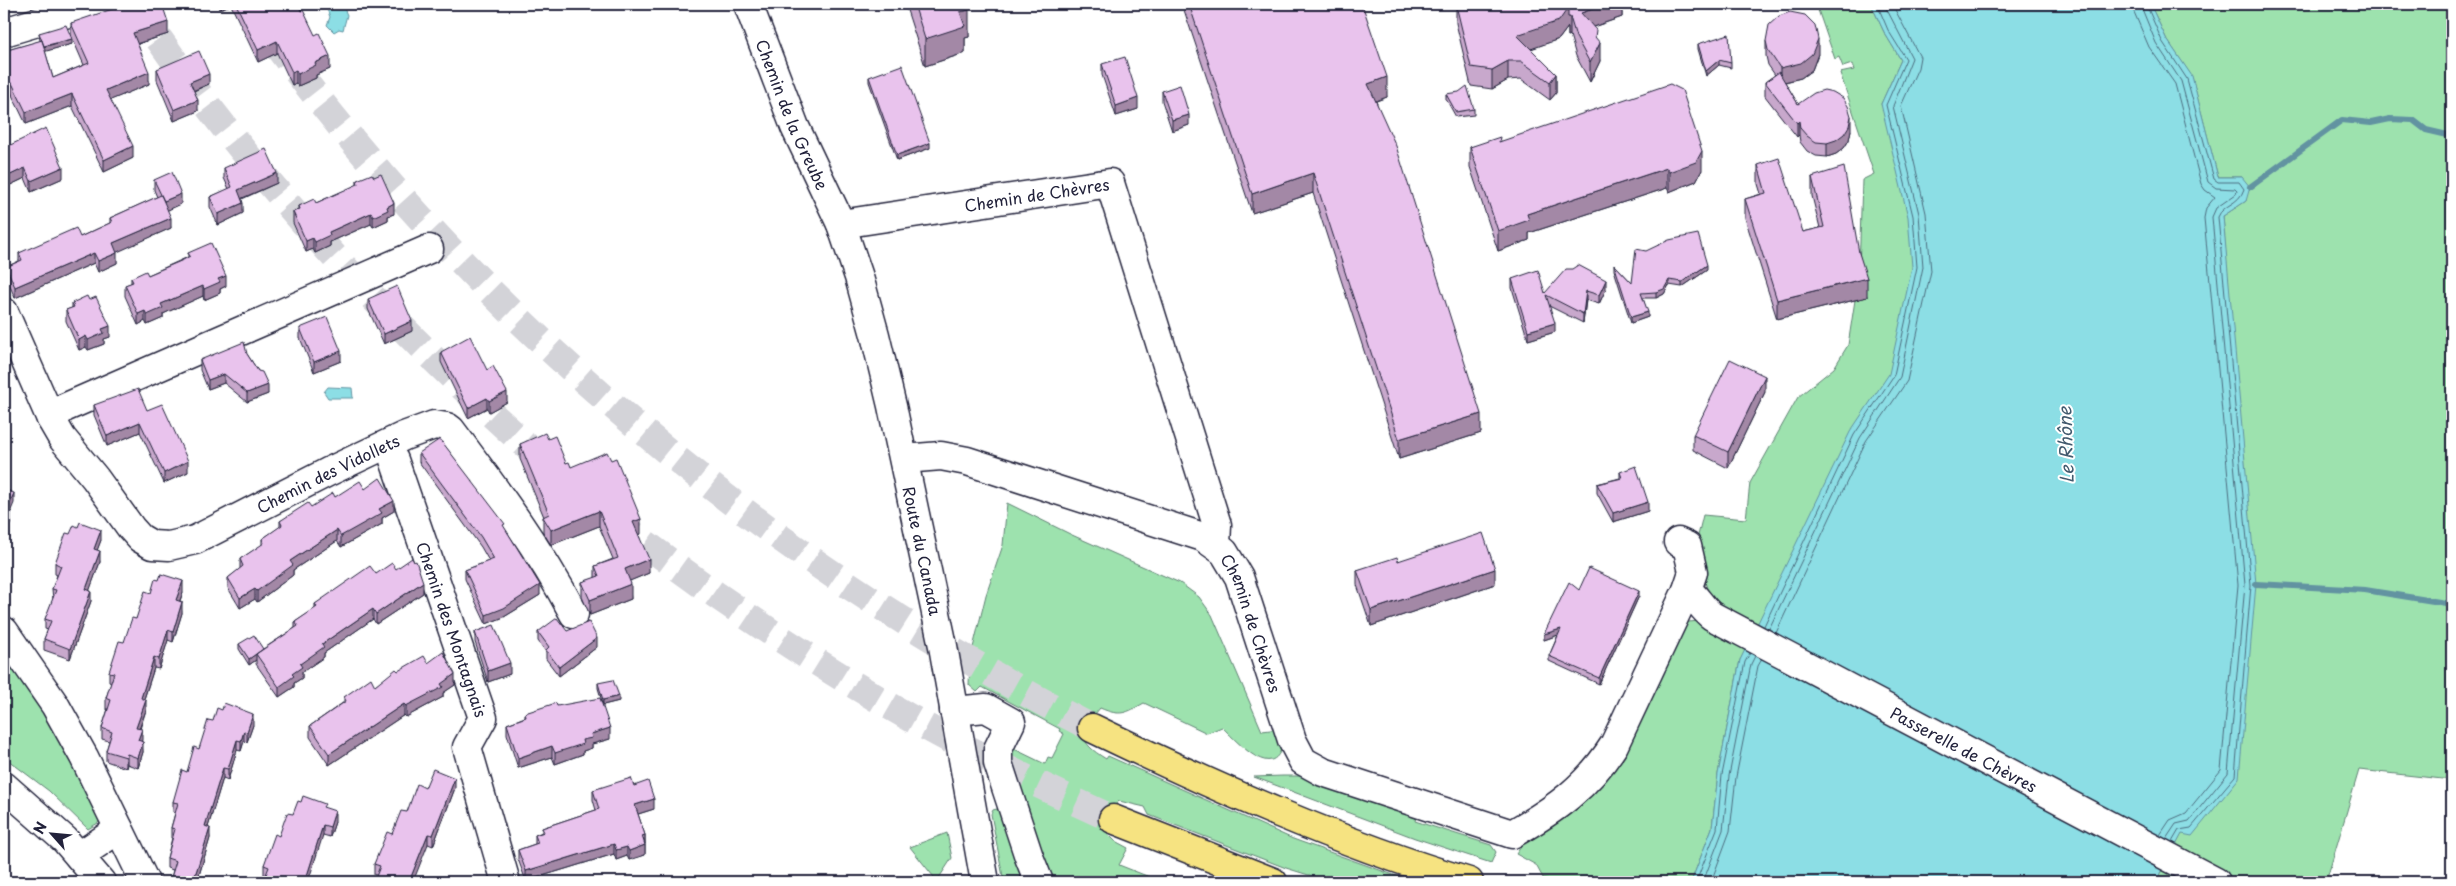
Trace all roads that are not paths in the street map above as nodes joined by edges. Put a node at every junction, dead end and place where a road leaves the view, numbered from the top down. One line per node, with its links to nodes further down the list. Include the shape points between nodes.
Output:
1 (98, 4): 3 (street)
2 (748, 4): 4 (street, Chemin de la Greube, via 795,127)
3 (4, 32)
4 (841, 224): 8 (street, Route du Canada, via 876,335); 11 (street, Chemin de Chèvres, via 1110,183 1218,526)
5 (429, 249): 7 (street, via 64,408)
6 (4, 312): 7 (street, Chemin des Vidollets)
7 (51, 419): 13 (street, Chemin des Vidollets, via 62,438 140,538 152,545 169,546 208,534 404,436 434,425 447,426 522,525)
8 (904, 459): 11 (street, via 940,456 967,461 1191,532); 15 (street, Route du Canada)
9 (394, 460): 23 (street, Chemin des Montagnais, via 483,718 468,747)
10 (1678, 542): 12 (street, Chemin de Chèvres, via 1687,546 1693,572)
11 (1216, 545): 12 (street, Chemin de Chèvres, via 1227,556 1239,577 1292,740 1304,760 1323,772 1512,834 1564,802 1602,764)
12 (1687, 590): 28 (street, Passerelle de Chèvres, via 1709,614)
13 (574, 614)
14 (4, 631): 19 (street, via 55,705)
15 (954, 711): 24 (street, Route du Canada); 25 (street, via 986,708 1011,722 998,750 998,763)
16 (1092, 728): 27 (highway, via 1281,813)
17 (4, 786): 20 (street)
18 (1113, 819): 26 (highway)
19 (119, 828): 20 (street); 22 (street)
20 (79, 856): 21 (street)
21 (102, 882)
22 (145, 882)
23 (506, 882)
24 (986, 882)
25 (1039, 882)
26 (1273, 882)
27 (1467, 882)
28 (2216, 882)

